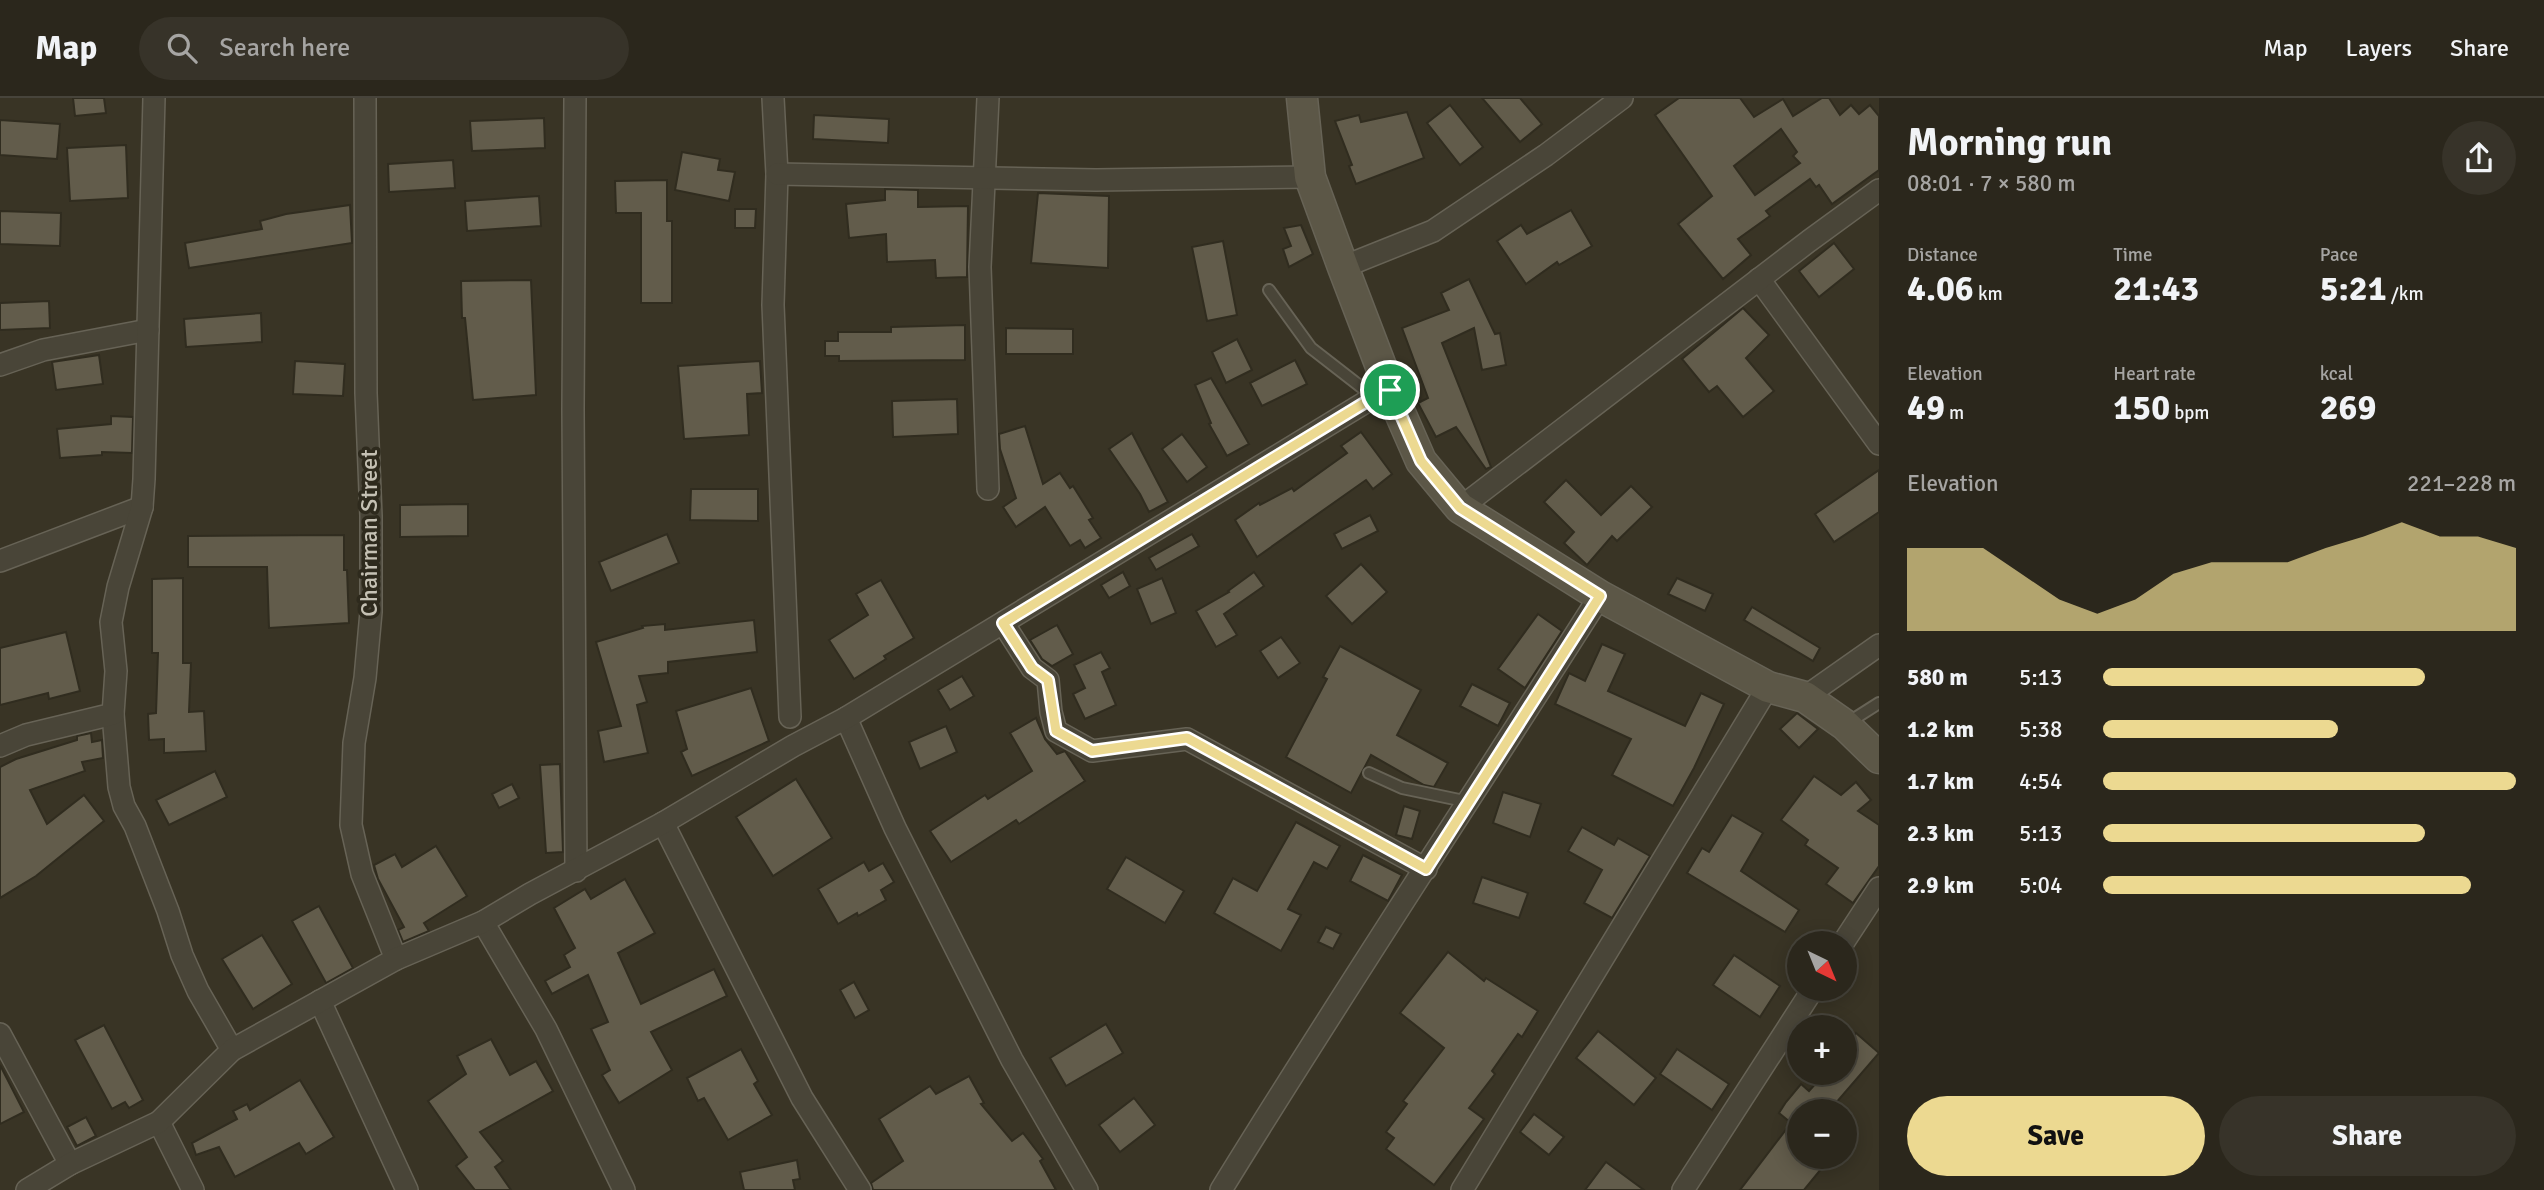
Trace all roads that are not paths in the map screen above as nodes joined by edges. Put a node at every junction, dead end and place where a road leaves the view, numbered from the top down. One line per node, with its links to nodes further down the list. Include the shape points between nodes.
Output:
1 (154, 98): 15 (street)
2 (365, 98): 43 (street, Chairman Street, via 371,612 354,743 351,825 362,874)
3 (575, 98): 39 (street)
4 (773, 98): 8 (street)
5 (988, 98): 9 (street)
6 (1302, 98): 10 (street)
7 (1622, 98): 12 (street, via 1433,231)
8 (777, 174): 9 (street); 30 (street, via 773,305)
9 (982, 177): 10 (street); 19 (street, via 980,267)
10 (1310, 177): 12 (street)
11 (1879, 190): 13 (street)
12 (1343, 267): 17 (street)
13 (1759, 279): 18 (street); 21 (street)
14 (1269, 290): 17 (lane, via 1311,348)
15 (148, 330): 16 (street, via 43,350); 20 (street)
16 (0, 365)
17 (1382, 393): 21 (street, via 1421,461); 24 (street)
18 (1879, 444)
19 (988, 489)
20 (142, 507): 22 (street); 29 (street, via 111,622 116,671)
21 (1460, 508): 23 (street)
22 (0, 561)
23 (1600, 596): 26 (street); 36 (street)
24 (1003, 623): 31 (street); 38 (street, via 1032,668 1048,680 1056,731 1092,751 1187,738)
25 (1879, 645): 27 (street)
26 (1768, 687): 27 (street); 57 (street)
27 (1805, 697): 32 (street)
28 (1879, 703): 32 (lane)
29 (113, 714): 33 (street); 47 (street, via 124,806 182,955)
30 (790, 717)
31 (846, 718): 37 (street); 55 (street, via 895,828 1005,1048)
32 (1845, 725): 34 (street)
33 (0, 746)
34 (1879, 758)
35 (1370, 772): 36 (lane, via 1402,788)
36 (1469, 803): 38 (street)
37 (663, 823): 39 (street); 54 (street, via 802,1098)
38 (1426, 869): 56 (street)
39 (576, 871): 41 (street)
40 (1879, 888): 42 (street)
41 (483, 922): 43 (street); 53 (street, via 546,1029)
42 (1851, 931)
43 (396, 959): 45 (street)
44 (1805, 1001): 58 (street)
45 (320, 1002): 47 (street); 52 (street)
46 (0, 1034): 49 (street)
47 (232, 1051): 48 (street)
48 (159, 1122): 49 (street); 51 (street)
49 (69, 1164): 50 (street)
50 (27, 1190)
51 (193, 1190)
52 (407, 1190)
53 (624, 1190)
54 (860, 1190)
55 (1087, 1190)
56 (1222, 1190)
57 (1462, 1190)
58 (1683, 1190)

